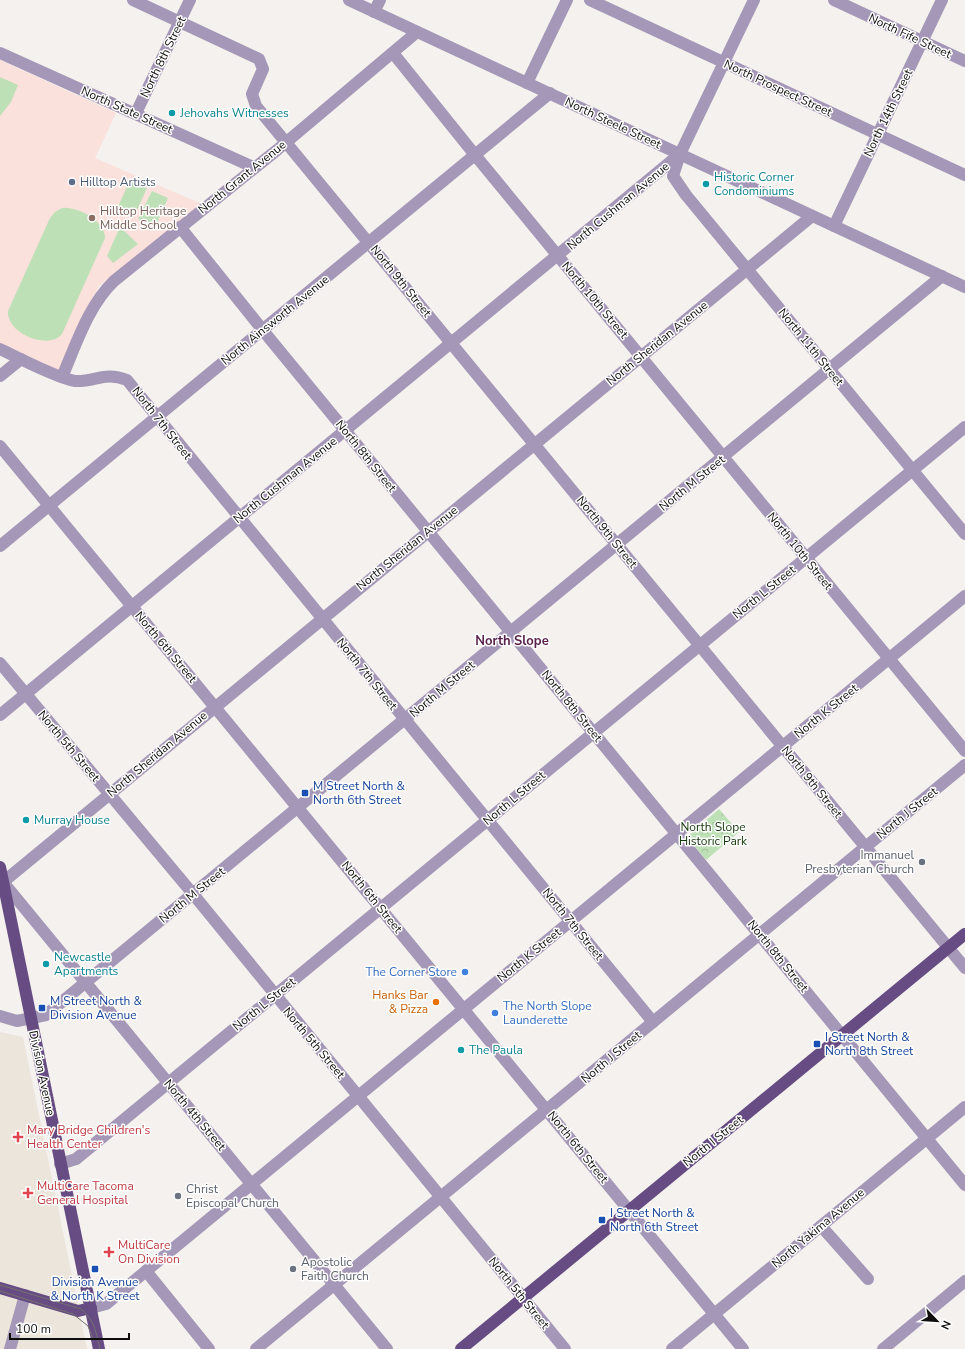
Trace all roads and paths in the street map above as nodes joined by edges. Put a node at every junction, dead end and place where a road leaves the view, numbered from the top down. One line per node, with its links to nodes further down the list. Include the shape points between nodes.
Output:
1 (133, 0): 11 (street)
2 (190, 0): 11 (street, North 8th Street)
3 (349, 0): 10 (street, North Steele Street)
4 (380, 0): 10 (street)
5 (567, 0): 18 (street)
6 (590, 0): 17 (street, North Prospect Street)
7 (754, 0): 17 (street)
8 (834, 0): 13 (street, North Fife Street)
9 (942, 0): 13 (street, North 14th Street)
10 (374, 12): 12 (street, North Steele Street)
11 (180, 21): 20 (street, North 8th Street); 22 (street, North 9th Street, via 259,59 263,69 252,94 256,106)
12 (417, 32): 15 (street, North Grant Avenue); 18 (street, North Steele Street)
13 (922, 41): 16 (street, North Fife Street); 21 (street, North 14th Street)
14 (0, 53): 20 (street, North State Street)
15 (393, 53): 22 (street, North Grant Avenue); 24 (street, North 10th Street)
16 (965, 61)
17 (724, 62): 21 (street, North Prospect Street); 23 (street)
18 (528, 83): 19 (street, North Steele Street)
19 (550, 94): 23 (street, North Steele Street); 24 (street, North Ainsworth Avenue)
20 (136, 113): 25 (street, North State Street)
21 (877, 135): 26 (street, North Prospect Street); 28 (street, North 14th Street)
22 (286, 142): 25 (street, North Grant Avenue); 30 (street, North 9th Street)
23 (680, 154): 27 (street, North Steele Street); 31 (street, North Cushman Avenue); 32 (street, North 11th Street, via 673,176)
24 (475, 155): 30 (street, North Ainsworth Avenue); 31 (street, North 10th Street)
25 (253, 167): 29 (street, North Grant Avenue)
26 (965, 175)
27 (812, 216): 28 (street, North Steele Street); 32 (street, North Sheridan Avenue)
28 (834, 226): 33 (street, North Steele Street)
29 (180, 227): 35 (street, North 8th Street); 42 (street, North Grant Avenue, via 105,290 90,315)
30 (369, 242): 35 (street, North Ainsworth Avenue); 36 (street, North 9th Street)
31 (558, 256): 36 (street, North Cushman Avenue); 38 (street, North 10th Street)
32 (747, 269): 38 (street, North Sheridan Avenue); 40 (street, North 11th Street)
33 (942, 276): 34 (street, North Steele Street); 40 (street, North M Street)
34 (965, 287)
35 (262, 330): 43 (street, North Ainsworth Avenue); 45 (street, North 8th Street)
36 (451, 343): 45 (street, North Cushman Avenue); 46 (street, North 9th Street)
37 (0, 349): 39 (street)
38 (641, 356): 46 (street, North Sheridan Avenue); 48 (street, North 10th Street)
39 (21, 359): 41 (street); 42 (street)
40 (830, 370): 48 (street, North M Street); 49 (street, North 11th Street)
41 (0, 376)
42 (62, 377): 43 (street, North 7th Street, via 81,381 104,376 127,380)
43 (156, 417): 50 (street, North Ainsworth Avenue); 51 (street, North 7th Street)
44 (965, 427): 49 (street, North L Street)
45 (345, 431): 51 (street, North Cushman Avenue); 52 (street, North 8th Street)
46 (534, 444): 52 (street, North Sheridan Avenue); 54 (street, North 9th Street)
47 (0, 446): 50 (street, North 6th Street)
48 (723, 457): 54 (street, North M Street); 56 (street, North 10th Street)
49 (912, 470): 53 (street, North 11th Street); 56 (street, North L Street)
50 (49, 505): 55 (street, North Ainsworth Avenue); 58 (street, North 6th Street)
51 (238, 518): 58 (street, North Cushman Avenue); 59 (street, North 7th Street)
52 (428, 531): 59 (street, North Sheridan Avenue); 60 (street, North 8th Street)
53 (965, 534)
54 (617, 544): 60 (street, North M Street); 61 (street, North 9th Street)
55 (0, 546)
56 (806, 558): 61 (street, North L Street); 62 (street, North 10th Street)
57 (965, 596): 62 (street, North K Street)
58 (132, 606): 64 (street, North Cushman Avenue); 65 (street, North 6th Street)
59 (322, 619): 65 (street, North Sheridan Avenue); 67 (street, North 7th Street)
60 (511, 632): 67 (street, North M Street); 68 (street, North 8th Street)
61 (700, 645): 68 (street, North L Street); 69 (street, North 9th Street)
62 (889, 659): 69 (street, North K Street); 70 (street, North 10th Street)
63 (0, 662): 64 (street, North 5th Street)
64 (26, 694): 66 (street, North Cushman Avenue); 72 (street, North 5th Street)
65 (215, 706): 72 (street, North Sheridan Avenue); 73 (street, North 6th Street)
66 (0, 715)
67 (405, 720): 73 (street, North M Street); 74 (street, North 7th Street)
68 (594, 733): 74 (street, North L Street); 75 (street, North 8th Street)
69 (783, 746): 75 (street, North K Street); 76 (street, North 9th Street)
70 (965, 751)
71 (965, 765): 76 (street, North J Street)
72 (109, 794): 78 (street, North Sheridan Avenue); 79 (street, North 5th Street)
73 (298, 807): 79 (street, North M Street); 80 (street, North 6th Street)
74 (488, 820): 80 (street, North L Street); 81 (street, North 7th Street)
75 (676, 834): 81 (street, North K Street); 82 (street, North 8th Street)
76 (866, 847): 82 (street, North J Street); 84 (street, North 9th Street)
77 (0, 867): 78 (main road, Division Avenue)
78 (1, 885): 86 (street, North 4th Street); 90 (main road, Division Avenue)
79 (193, 894): 86 (street, North M Street); 87 (street, North 5th Street)
80 (381, 908): 87 (street, North L Street); 88 (street, North 6th Street)
81 (570, 921): 88 (street, North K Street); 91 (street, North 7th Street)
82 (760, 934): 91 (street, North J Street); 92 (street, North 8th Street)
83 (965, 934): 84 (main road, North I Street)
84 (948, 948): 85 (street, North 9th Street); 92 (main road, North I Street)
85 (965, 968)
86 (86, 982): 90 (street, North M Street, via 46,1015); 93 (street, North 4th Street)
87 (275, 996): 93 (street, North L Street); 94 (street, North 5th Street)
88 (464, 1009): 94 (street, North K Street); 96 (street, North 6th Street)
89 (0, 1016): 90 (street, North M Street, via 17,1021)
90 (31, 1018): 98 (main road, Division Avenue)
91 (653, 1022): 96 (street, North J Street)
92 (842, 1035): 97 (street, North 8th Street); 102 (main road, North I Street)
93 (168, 1083): 98 (street, North L Street, via 76,1159); 99 (street, North 4th Street)
94 (358, 1096): 99 (street, North K Street); 101 (street, North 5th Street)
95 (965, 1107): 97 (street, North Yakima Avenue)
96 (547, 1110): 101 (street, North J Street); 102 (street, North 6th Street)
97 (927, 1138): 100 (street, North 8th Street); 103 (street, North Yakima Avenue)
98 (60, 1164): 111 (main road, Division Avenue)
99 (251, 1184): 104 (street, North K Street); 107 (street, North 4th Street)
100 (965, 1184)
101 (440, 1197): 107 (street, North J Street); 110 (street, North 5th Street)
102 (629, 1210): 110 (main road, North I Street); 112 (street, North 6th Street)
103 (821, 1226): 105 (street); 112 (street, North Yakima Avenue)
104 (146, 1271): 111 (street, North K Street, via 106,1304); 115 (street)
105 (868, 1279)
106 (965, 1281): 122 (street)
107 (334, 1284): 116 (street, North J Street); 117 (street, North 4th Street)
108 (0, 1288): 109 (main road)
109 (25, 1295): 111 (main road, via 78,1311); 113 (street)
110 (523, 1298): 118 (main road, North I Street); 119 (street, North 5th Street)
111 (91, 1308): 114 (main road, Division Avenue)
112 (715, 1314): 120 (street, North Yakima Avenue); 121 (street, North 6th Street)
113 (10, 1349)
114 (99, 1349)
115 (209, 1349)
116 (256, 1349)
117 (387, 1349)
118 (461, 1349)
119 (566, 1349)
120 (672, 1349)
121 (743, 1349)
122 (883, 1349)

